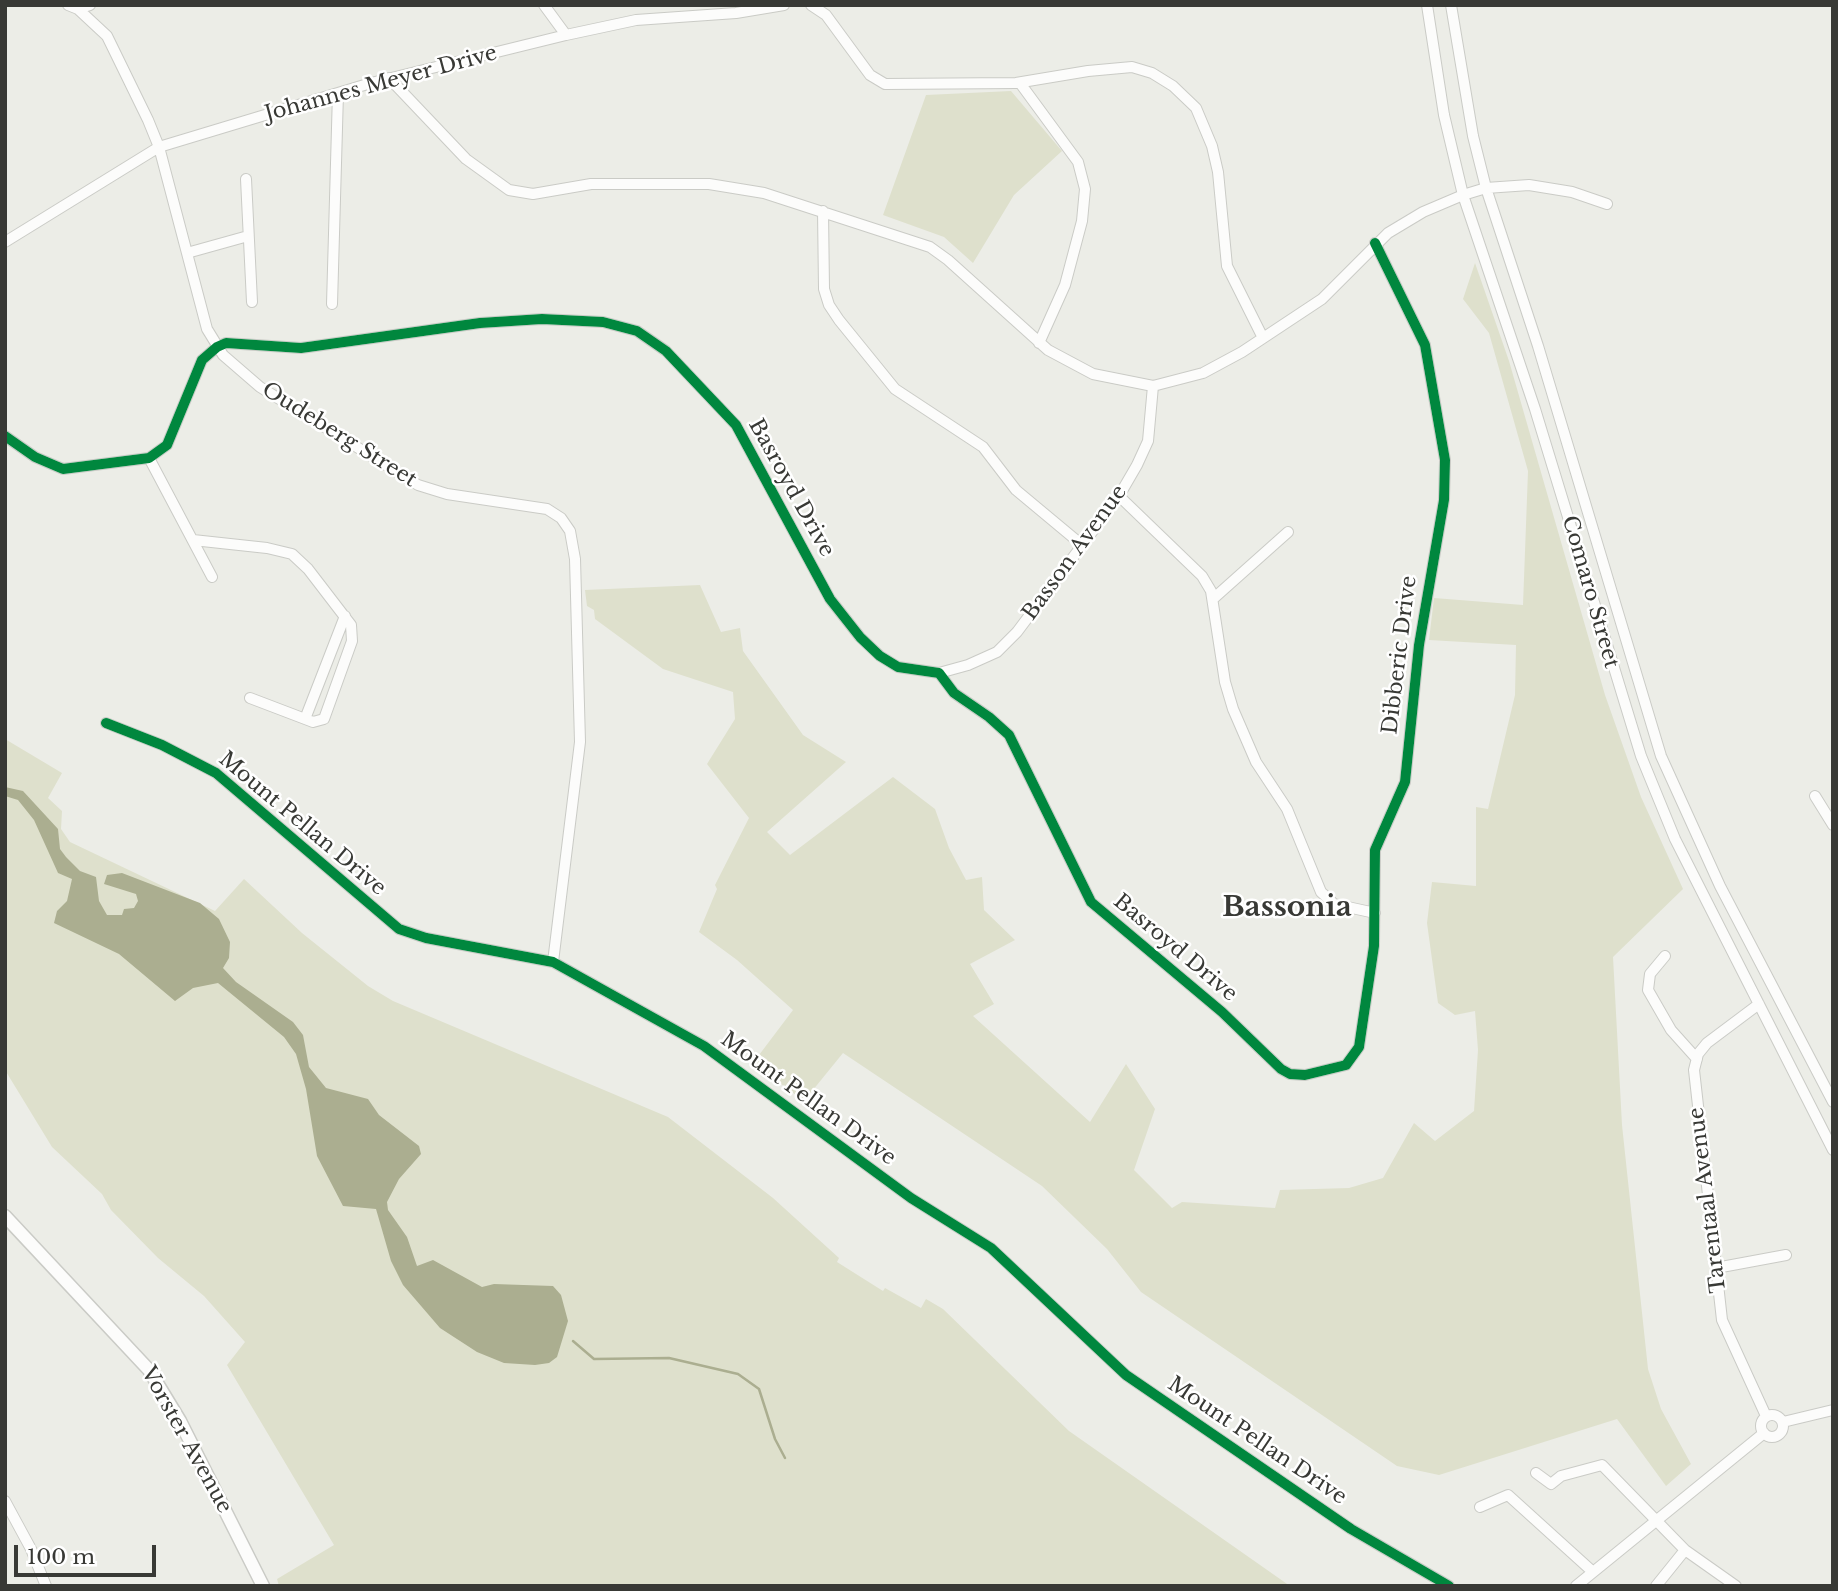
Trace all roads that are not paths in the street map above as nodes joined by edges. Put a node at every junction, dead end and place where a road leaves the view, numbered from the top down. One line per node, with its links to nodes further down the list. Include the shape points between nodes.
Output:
1 (90, 5): 7 (street)
2 (544, 5): 8 (street)
3 (784, 5): 8 (street, Johannes Meyer Drive, via 636,20)
4 (811, 5): 10 (street, via 826,15 866,71 880,82)
5 (1427, 5): 15 (street, Comaro Street, via 1444,115)
6 (1451, 5): 14 (street, Comaro Street)
7 (73, 7): 12 (street, Oudeberg Street, via 107,36)
8 (566, 34): 9 (street, Johannes Meyer Drive)
9 (389, 78): 11 (street, Johannes Meyer Drive); 17 (street, via 473,165 514,191 533,194 591,184 720,184)
10 (1020, 83): 24 (street, via 1138,68 1166,80 1189,100 1206,129 1217,165 1229,272); 25 (street, via 1078,162 1085,189 1082,221 1065,285)
11 (338, 93): 12 (street, Johannes Meyer Drive); 23 (street)
12 (159, 147): 19 (street, Johannes Meyer Drive); 21 (street, Oudeberg Street)
13 (246, 179): 18 (street)
14 (1486, 188): 15 (street); 16 (street, via 1550,187); 49 (street, Comaro Street, via 1661,756 1720,886)
15 (1463, 195): 20 (street, via 1412,218); 46 (street, Comaro Street, via 1539,419 1641,755 1675,839)
16 (1607, 204)
17 (823, 211): 25 (street, via 930,247); 33 (street, via 824,289 839,320 895,389 983,447 1016,490)
18 (248, 236): 21 (street); 22 (street)
19 (5, 242)
20 (1375, 243): 24 (street, via 1322,299); 43 (street, Dibberic Drive, via 1425,345 1446,481 1419,645 1405,782 1375,850)
21 (187, 253): 26 (street, Oudeberg Street, via 203,316)
22 (252, 302)
23 (332, 304)
24 (1263, 338): 27 (street, via 1203,373)
25 (1039, 343): 27 (street, via 1093,374)
26 (217, 346): 29 (street, via 199,366 167,445); 37 (street, Basroyd Drive, via 310,347 513,320 603,322 637,331 666,351 736,425 830,599 860,637 898,667); 45 (street, Oudeberg Street, via 260,387 418,485 447,495 547,509 566,525 575,559 580,742)
27 (1153, 386): 30 (street, Basson Avenue, via 1146,447)
28 (5, 436): 29 (street, via 63,469)
29 (149, 458): 32 (street)
30 (1119, 496): 33 (street, Basson Avenue); 35 (street, via 1202,576)
31 (1288, 532): 35 (street)
32 (193, 540): 34 (street); 36 (street, via 292,554)
33 (1082, 545): 37 (street, Basson Avenue, via 1003,647 968,665)
34 (212, 577)
35 (1214, 598): 43 (street, via 1233,709 1256,762 1287,809 1314,879 1334,904)
36 (345, 616): 39 (street); 39 (street, via 352,641 324,719)
37 (939, 673): 48 (street, Basroyd Drive, via 954,693 997,723 1014,742 1091,902 1222,1012 1281,1069 1299,1076)
38 (250, 698): 39 (street)
39 (305, 719)
40 (106, 723): 45 (street, Mount Pellan Drive, via 216,773 400,929)
41 (1815, 796): 42 (street)
42 (1833, 825)
43 (1375, 913): 48 (street, Dibberic Drive, via 1371,978 1359,1047 1351,1061)
44 (1665, 956): 47 (street, via 1650,974 1648,990 1671,1030)
45 (553, 962): 66 (street, Mount Pellan Drive, via 704,1046 911,1198 991,1248 1126,1375 1351,1529)
46 (1759, 1004): 47 (street, via 1707,1043); 50 (street, Comaro Street)
47 (1697, 1059): 53 (street, Tarentaal Avenue, via 1696,1092)
48 (1337, 1068)
49 (1833, 1102)
50 (1833, 1150)
51 (5, 1216): 65 (main road, Vorster Avenue, via 149,1370 180,1421)
52 (1786, 1255): 53 (street)
53 (1716, 1268): 55 (street, Tarentaal Avenue, via 1725,1330)
54 (1833, 1410): 56 (street)
55 (1766, 1416): 56 (street, via 1776,1415); 57 (street, via 1761,1424)
56 (1783, 1422): 57 (street, via 1778,1435)
57 (1764, 1433): 61 (street)
58 (1535, 1473): 61 (street, via 1551,1485 1561,1476 1602,1465)
59 (5, 1501): 64 (street)
60 (1479, 1507): 63 (street, via 1508,1495)
61 (1653, 1521): 62 (street); 63 (street)
62 (1685, 1550): 68 (street); 69 (street)
63 (1593, 1572): 67 (street)
64 (46, 1586)
65 (263, 1586)
66 (1449, 1586)
67 (1576, 1586)
68 (1656, 1586)
69 (1736, 1586)

